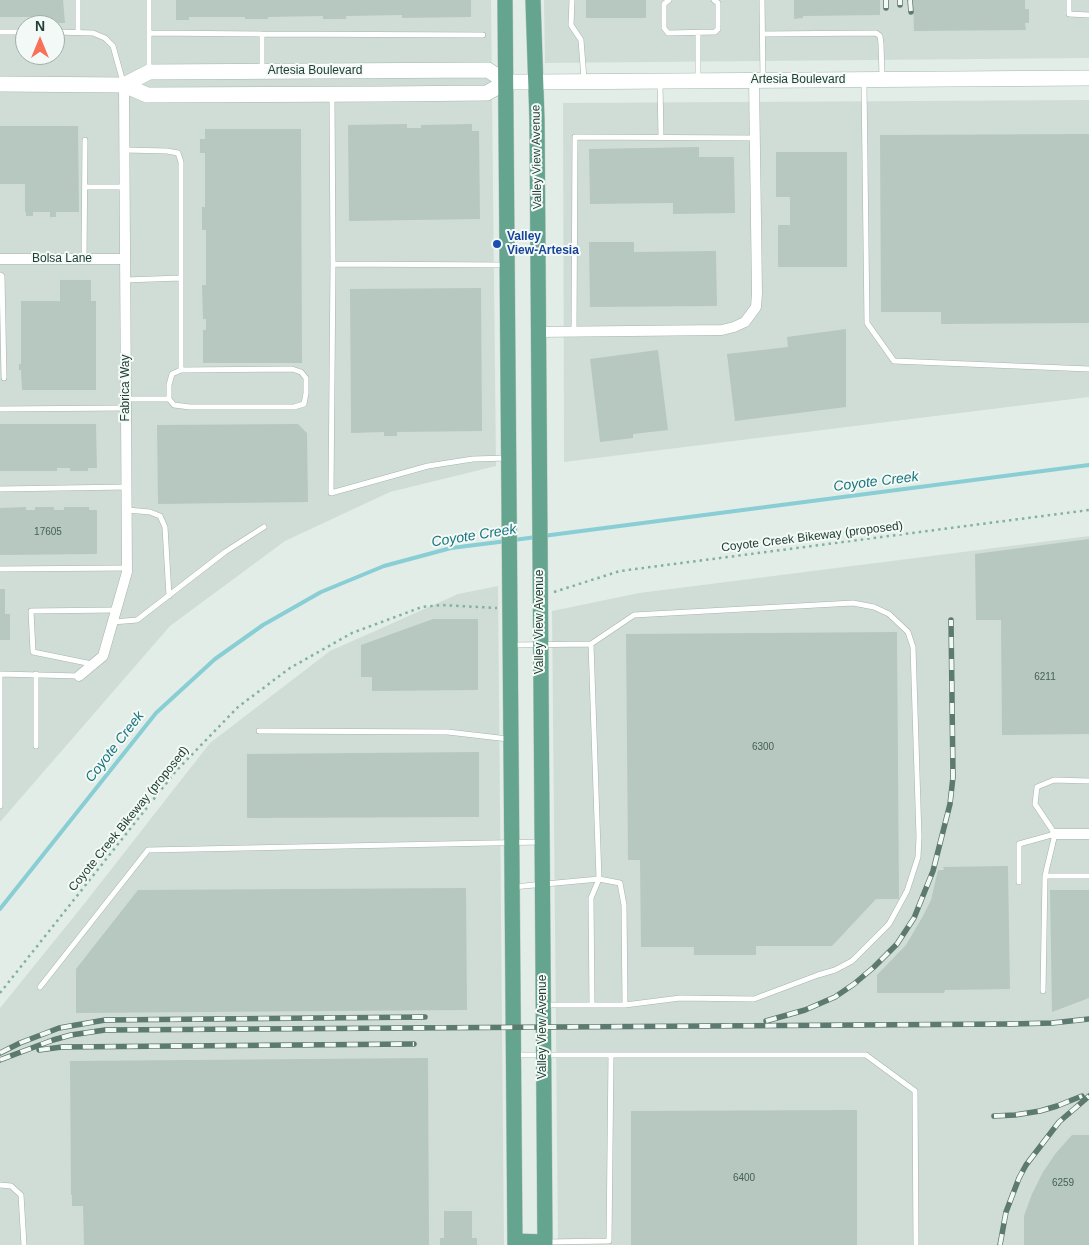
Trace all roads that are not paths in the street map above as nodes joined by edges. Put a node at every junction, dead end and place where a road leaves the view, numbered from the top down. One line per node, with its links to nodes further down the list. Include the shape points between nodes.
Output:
1 (78, 0): 14 (lane)
2 (149, 0): 15 (lane)
3 (505, 0): 28 (main road)
4 (533, 0): 29 (main road, Valley View Avenue)
5 (572, 0): 30 (lane, via 571,25 581,40)
6 (669, 0): 16 (lane, via 664,4 664,28 668,33)
7 (714, 0): 16 (lane, via 718,3 718,29)
8 (762, 0): 18 (lane)
9 (1069, 0): 10 (lane, via 1069,14)
10 (1089, 15)
11 (0, 32): 12 (lane)
12 (15, 32)
13 (65, 32): 14 (lane)
14 (78, 32): 32 (lane, via 93,33 113,46)
15 (149, 33): 17 (lane); 20 (lane)
16 (698, 33): 27 (lane)
17 (262, 34): 19 (lane); 21 (lane)
18 (762, 34): 23 (lane, via 876,33 880,36); 24 (lane)
19 (483, 35)
20 (149, 72): 21 (main road, Artesia Boulevard); 32 (main road, Artesia Boulevard)
21 (262, 72): 28 (main road, Artesia Boulevard, via 488,70)
22 (1089, 78): 23 (main road, Artesia Boulevard)
23 (882, 79): 25 (main road, Artesia Boulevard)
24 (759, 80): 25 (main road, Artesia Boulevard); 27 (main road, Artesia Boulevard); 35 (street)
25 (864, 80): 50 (lane, via 867,323 894,361)
26 (660, 81): 27 (main road, Artesia Boulevard); 30 (main road, Artesia Boulevard); 34 (lane)
27 (698, 81)
28 (506, 82): 29 (main road, Artesia Boulevard); 33 (main road, Artesia Boulevard, via 487,93); 44 (main road)
29 (535, 82): 30 (main road, Artesia Boulevard); 48 (main road, Valley View Avenue)
30 (584, 82)
31 (0, 84): 32 (main road, Artesia Boulevard)
32 (124, 85): 33 (main road, Artesia Boulevard, via 147,95); 37 (street, Fabrica Way)
33 (332, 94): 43 (lane)
34 (661, 137): 35 (lane); 49 (lane, via 575,137)
35 (756, 138): 49 (street, via 757,293 756,307 745,322 722,330)
36 (85, 140): 38 (lane)
37 (124, 150): 39 (street, Fabrica Way); 46 (lane, via 178,153 181,162)
38 (85, 187): 39 (lane); 41 (lane)
39 (124, 187): 42 (street, Fabrica Way)
40 (0, 259): 41 (street, Bolsa Lane)
41 (84, 259): 42 (street, Bolsa Lane)
42 (125, 259): 47 (street, Fabrica Way)
43 (333, 264): 44 (lane); 56 (lane, via 331,493 428,466 473,459)
44 (508, 265): 56 (main road)
45 (0, 275): 52 (lane)
46 (181, 278): 47 (lane); 51 (lane)
47 (125, 280): 54 (street, Fabrica Way)
48 (538, 332): 49 (street); 66 (main road, Valley View Avenue)
49 (574, 332)
50 (1089, 369)
51 (181, 370): 53 (lane, via 172,374); 53 (lane, via 292,369 306,378 304,404 294,407 190,407 174,405)
52 (4, 378)
53 (169, 399): 54 (lane)
54 (126, 404): 55 (lane); 57 (street, Fabrica Way)
55 (0, 409)
56 (510, 458): 68 (main road)
57 (127, 488): 58 (lane); 59 (street, Fabrica Way)
58 (0, 489)
59 (127, 510): 61 (street, Fabrica Way); 63 (lane, via 160,516 165,527)
60 (264, 527): 63 (lane, via 225,552)
61 (127, 568): 62 (lane); 64 (street, Fabrica Way)
62 (0, 569)
63 (169, 596): 65 (lane, via 137,620)
64 (116, 610): 65 (street, Fabrica Way); 69 (lane, via 31,610 33,652)
65 (112, 622): 69 (street, Fabrica Way, via 103,656)
66 (540, 644): 67 (lane); 68 (lane); 80 (main road, Valley View Avenue)
67 (591, 644): 84 (lane); 92 (lane, via 634,615 853,603 874,607 893,617 908,632 914,648 918,857 907,891 889,924 852,962 754,999 680,998)
68 (510, 645): 74 (main road)
69 (92, 664): 72 (street, Fabrica Way)
70 (0, 674): 71 (lane); 77 (lane)
71 (36, 674): 72 (lane); 75 (lane)
72 (79, 676)
73 (259, 731): 74 (lane, via 448,732)
74 (511, 739): 81 (main road)
75 (36, 746)
76 (1089, 781): 78 (lane, via 1054,780 1037,787 1035,804)
77 (0, 806)
78 (1055, 834): 79 (street); 82 (lane); 85 (lane, via 1020,844)
79 (1089, 834)
80 (542, 842): 81 (lane); 86 (main road, Valley View Avenue)
81 (512, 843): 87 (main road); 88 (lane, via 148,850)
82 (1045, 876): 83 (lane); 89 (lane)
83 (1089, 876)
84 (599, 879): 86 (lane); 90 (lane, via 591,898); 92 (lane, via 620,883 624,905)
85 (1019, 882)
86 (542, 885): 87 (lane); 91 (main road, Valley View Avenue)
87 (512, 887): 94 (main road)
88 (40, 987)
89 (1043, 991)
90 (592, 1004): 91 (lane); 92 (lane)
91 (543, 1005): 93 (main road, Valley View Avenue)
92 (626, 1005)
93 (544, 1054): 94 (lane); 95 (lane); 98 (main road, Valley View Avenue)
94 (514, 1055): 97 (main road)
95 (611, 1055): 98 (lane, via 609,1242); 100 (lane, via 866,1055 915,1091)
96 (0, 1185): 99 (lane, via 11,1186 21,1195)
97 (515, 1243): 98 (main road)
98 (545, 1243)
99 (24, 1245)
100 (916, 1245)

